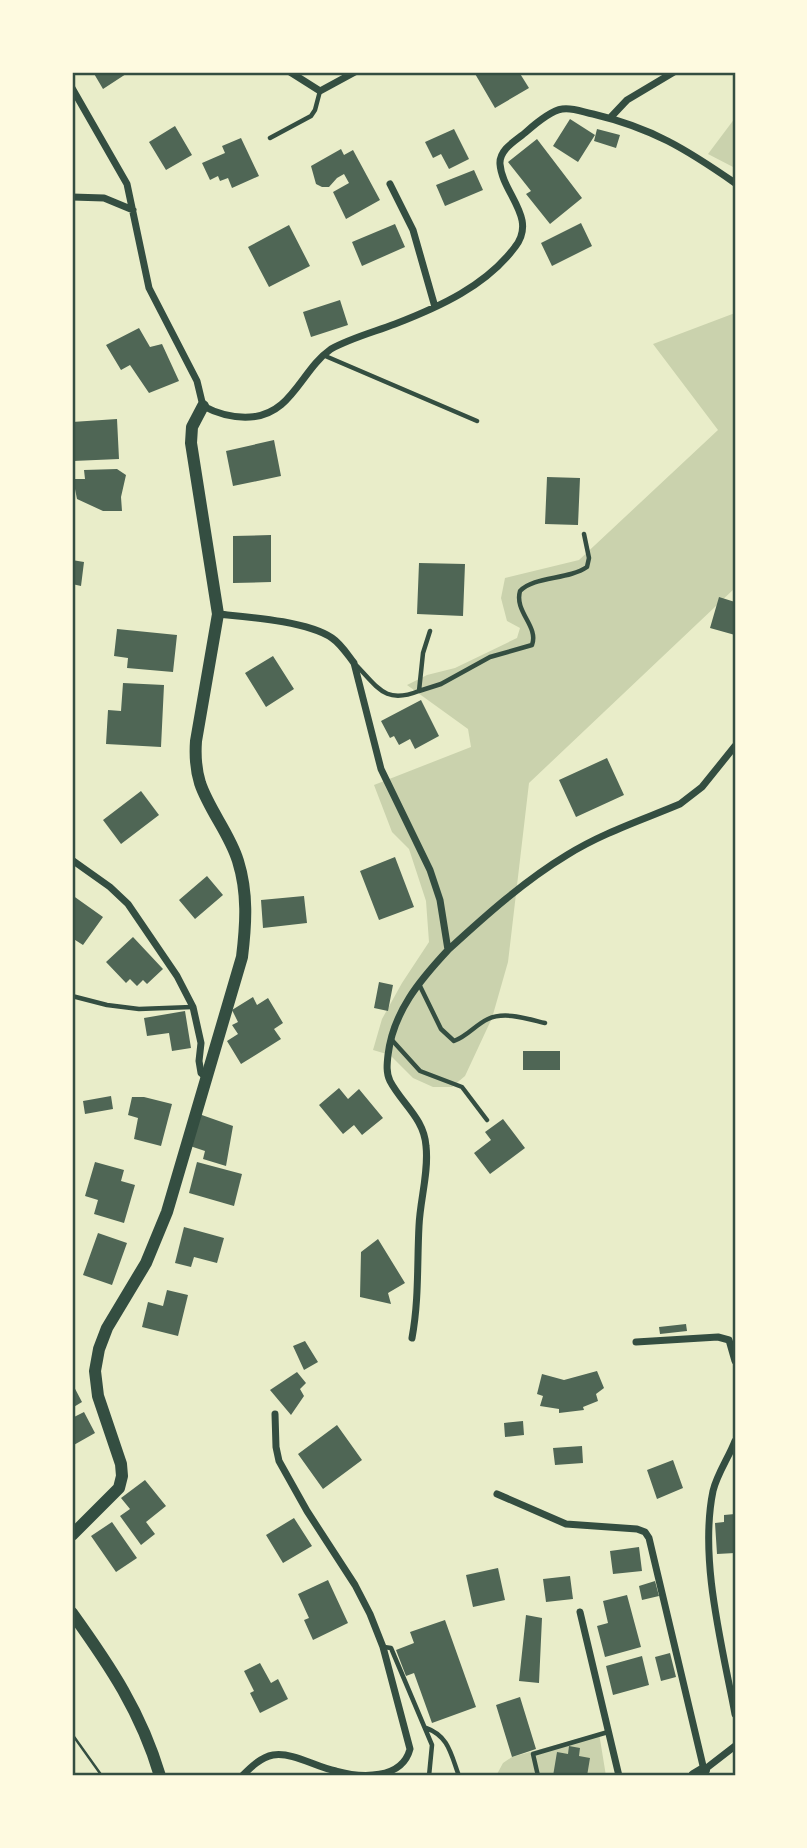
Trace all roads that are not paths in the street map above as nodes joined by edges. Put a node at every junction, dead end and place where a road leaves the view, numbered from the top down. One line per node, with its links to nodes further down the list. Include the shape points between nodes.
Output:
1 (290, 72): 5 (street)
2 (355, 72): 5 (street)
3 (674, 72): 6 (street, via 627,100)
4 (72, 88): 11 (street, via 123,175)
5 (320, 91): 7 (lane, via 311,116)
6 (610, 118): 8 (street, via 663,137); 12 (street, via 560,109 507,149 501,167 522,216 521,239 484,279)
7 (270, 138)
8 (735, 183)
9 (390, 184): 12 (street, via 413,230)
10 (72, 197): 11 (street, via 104,198)
11 (133, 210): 14 (street, via 149,288 197,381)
12 (435, 307): 13 (street)
13 (323, 355): 14 (street, via 275,411 245,418); 15 (lane)
14 (203, 406): 17 (street, via 192,428 191,443)
15 (477, 421)
16 (584, 534): 20 (lane, via 587,567 520,591 519,606 534,632 532,645 491,657)
17 (218, 614): 19 (street, via 271,620 322,633 334,639); 29 (street, via 195,759 201,784 238,858 247,919 243,957)
18 (430, 631): 20 (lane)
19 (354, 663): 20 (lane, via 383,692 396,697); 23 (street, via 381,769 440,900)
20 (419, 691)
21 (735, 746): 23 (street, via 692,796 565,856)
22 (72, 860): 26 (street, via 128,904 177,975)
23 (448, 950): 24 (street)
24 (418, 983): 27 (lane, via 440,1029 454,1041 495,1017); 28 (street)
25 (72, 996): 26 (lane, via 139,1009)
26 (193, 1007): 29 (street, via 201,1043 201,1073)
27 (545, 1023)
28 (390, 1039): 30 (lane, via 420,1071 462,1087); 31 (street, via 390,1081 418,1119 426,1145)
29 (206, 1077): 37 (street, via 167,1212 146,1263 99,1349 95,1371 98,1396 121,1464 119,1488)
30 (487, 1120)
31 (412, 1338)
32 (636, 1342): 33 (street, via 718,1337 729,1340)
33 (735, 1362)
34 (275, 1414): 40 (street, via 279,1461 355,1585)
35 (735, 1441): 41 (street, via 714,1487 708,1527 716,1615)
36 (497, 1494): 45 (street, via 566,1524 645,1532)
37 (72, 1535)
38 (580, 1612): 43 (street)
39 (72, 1613): 46 (street, via 114,1672 144,1731)
40 (383, 1647): 42 (lane, via 391,1648); 47 (street, via 410,1749 398,1769 362,1775 270,1755)
41 (735, 1714)
42 (424, 1728): 48 (lane, via 432,1745); 49 (lane, via 445,1740)
43 (608, 1732): 50 (lane, via 533,1754); 51 (street)
44 (735, 1746): 45 (street)
45 (699, 1773)
46 (160, 1776)
47 (242, 1776)
48 (429, 1776)
49 (459, 1776)
50 (538, 1776)
51 (619, 1776)

